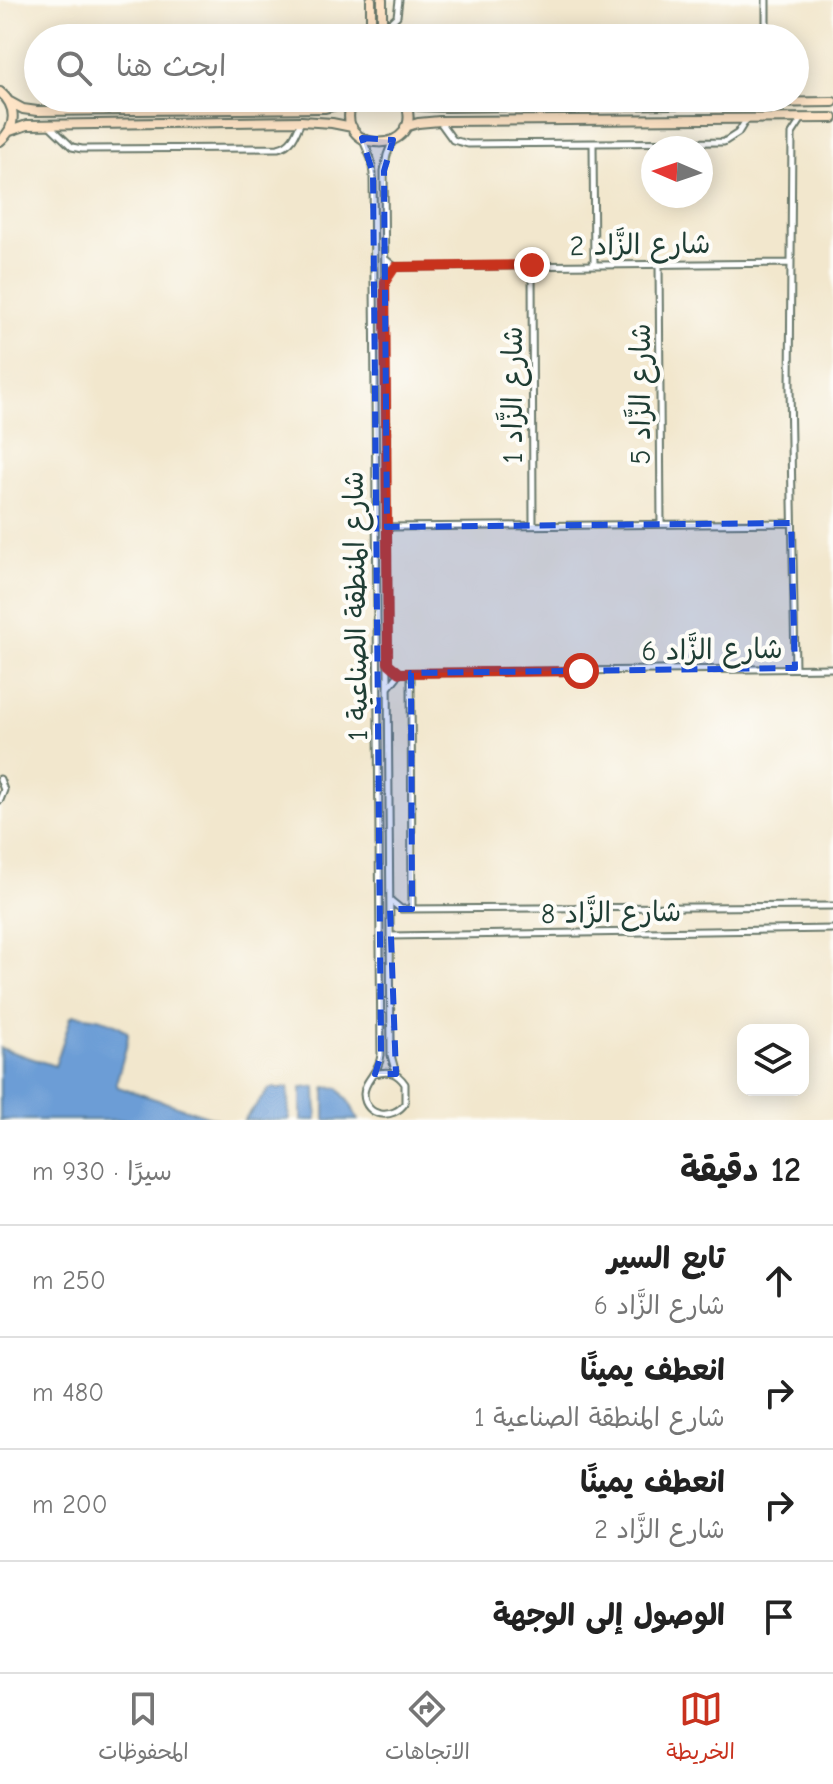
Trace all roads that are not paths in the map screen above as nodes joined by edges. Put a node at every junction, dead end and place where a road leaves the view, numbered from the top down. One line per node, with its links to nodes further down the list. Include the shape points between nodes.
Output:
1 (371, 0): 5 (main road)
2 (382, 0): 6 (main road)
3 (399, 0): 7 (street)
4 (766, 0): 8 (street)
5 (371, 24)
6 (382, 24)
7 (390, 24)
8 (766, 24)
9 (3, 95): 12 (main road); 24 (main road, via 13,120)
10 (809, 101): 11 (main road)
11 (833, 102)
12 (24, 109)
13 (351, 112): 22 (main road)
14 (407, 112): 23 (main road)
15 (803, 118): 16 (main road); 18 (main road); 25 (street)
16 (833, 118)
17 (746, 119): 18 (main road); 20 (main road); 29 (street, via 724,142)
18 (778, 119): 25 (street)
19 (301, 121): 21 (main road); 21 (street, via 295,137 278,148 82,149 72,147); 22 (main road)
20 (440, 121): 23 (main road); 29 (street, via 453,140 468,144)
21 (48, 124): 24 (main road)
22 (352, 127): 26 (main road)
23 (405, 127): 27 (main road)
24 (10, 131): 28 (main road)
25 (792, 134): 31 (street)
26 (362, 138): 27 (main road, via 377,144); 56 (street, شارع المنطقة الصناعية 1, via 373,174 381,1055)
27 (393, 140): 30 (street, شارع المنطقة الصناعية 1, via 384,166)
28 (0, 141)
29 (593, 144): 34 (street)
30 (384, 258): 35 (street); 36 (street, شارع المنطقة الصناعية 1)
31 (790, 263): 32 (street, شارع الزَّاد 2); 37 (street)
32 (659, 264): 34 (street, شارع الزَّاد 2); 38 (street, شارع الزَّاد 5)
33 (532, 265): 34 (street, شارع الزَّاد 2); 35 (street, شارع الزَّاد 2); 39 (street, شارع الزَّاد 1)
34 (594, 265)
35 (395, 267): 36 (street)
36 (385, 282): 40 (street, شارع المنطقة الصناعية 1)
37 (791, 523): 38 (street); 42 (street)
38 (661, 524): 39 (street)
39 (533, 525): 40 (street)
40 (387, 527): 41 (street, شارع المنطقة الصناعية 1)
41 (388, 663): 44 (street); 46 (street, شارع المنطقة الصناعية 1)
42 (795, 668): 43 (street, شارع الزَّاد 6); 45 (street, شارع الزَّاد 6)
43 (833, 668)
44 (400, 673): 45 (street, شارع الزَّاد 6); 46 (street)
45 (411, 673): 52 (street)
46 (388, 688): 49 (street, شارع المنطقة الصناعية 1)
47 (0, 779): 48 (street)
48 (0, 800)
49 (390, 900): 51 (street); 53 (street, شارع المنطقة الصناعية 1)
50 (833, 906): 52 (street, شارع الزَّاد 8)
51 (401, 909): 52 (street, شارع الزَّاد 8); 53 (street)
52 (412, 909)
53 (390, 920): 55 (street, شارع المنطقة الصناعية 1)
54 (833, 929): 55 (street, شارع الزَّاد 8)
55 (390, 936): 57 (street, شارع المنطقة الصناعية 1, via 391,1055)
56 (375, 1074): 57 (street); 57 (street, شارع المنطقة الصناعية 1, via 364,1097 383,1115 405,1103 407,1090)
57 (396, 1074)

